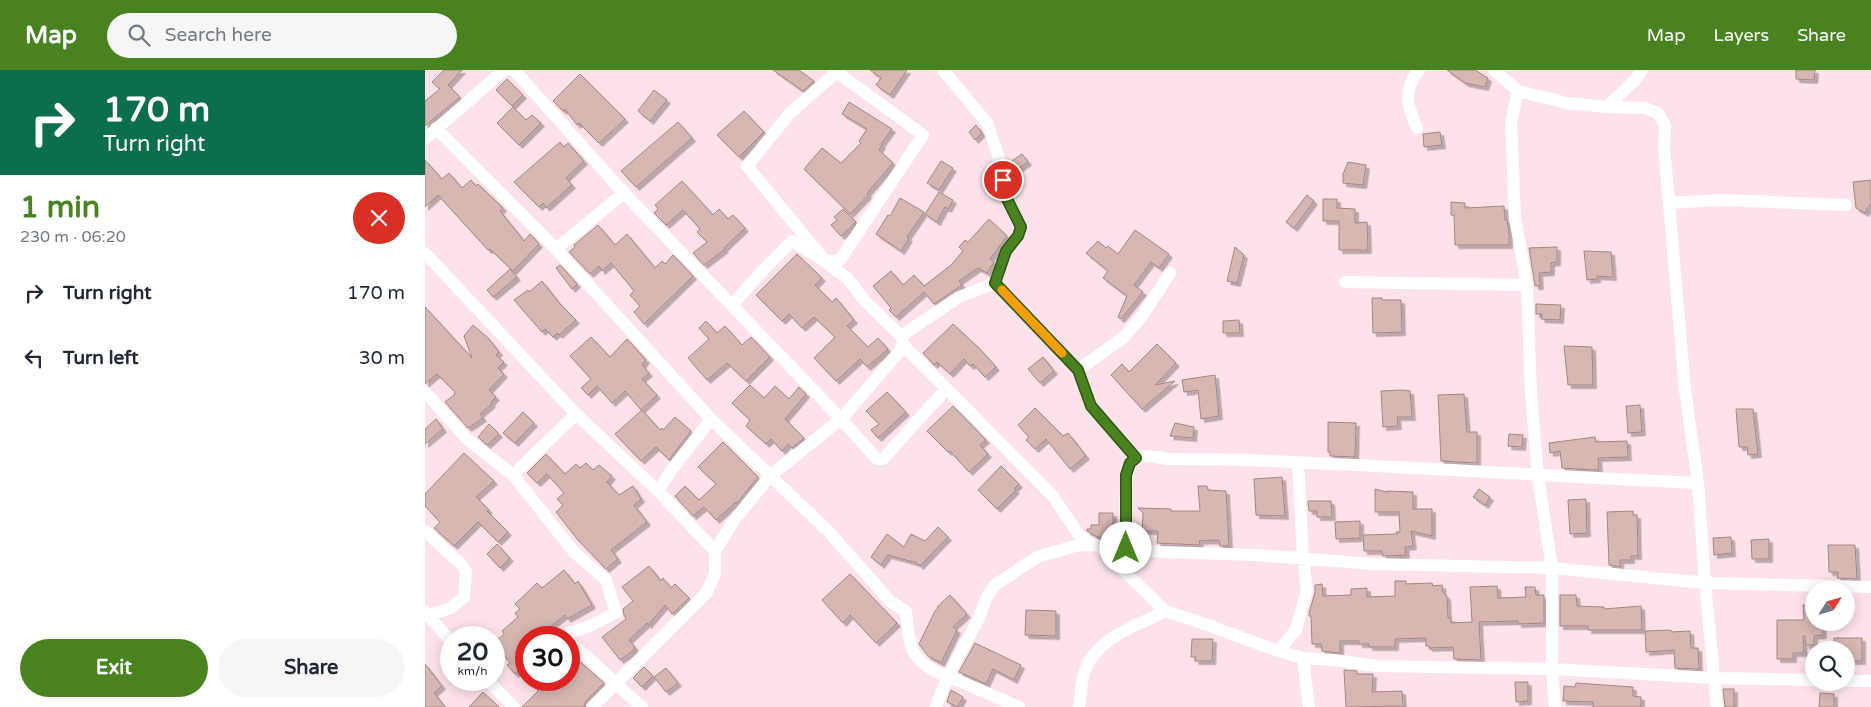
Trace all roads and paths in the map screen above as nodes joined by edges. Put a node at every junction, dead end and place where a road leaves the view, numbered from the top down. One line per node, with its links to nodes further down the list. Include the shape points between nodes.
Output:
1 (504, 70): 10 (street)
2 (514, 70): 13 (street)
3 (943, 70): 21 (street, via 987,124 1007,199 1021,227 1006,251)
4 (1419, 70): 11 (street, via 1408,90 1407,102)
5 (1493, 70): 8 (street)
6 (1642, 70): 9 (street)
7 (837, 71): 18 (street, via 790,113 747,166); 18 (street, via 923,135 840,260)
8 (1518, 92): 9 (street, via 1567,103); 22 (street, via 1511,123 1511,142 1515,218)
9 (1607, 107): 14 (street, via 1645,108 1658,113 1665,126)
10 (436, 128): 12 (street); 16 (street)
11 (1417, 128)
12 (425, 139)
13 (624, 193): 16 (street); 23 (street)
14 (1669, 203): 15 (street, via 1721,200); 36 (street, via 1685,390)
15 (1846, 205)
16 (556, 249): 29 (street)
17 (425, 253): 28 (street)
18 (826, 262): 23 (street, via 792,241); 24 (street, via 848,279)
19 (1170, 273): 25 (street, via 1142,316 1123,338)
20 (1345, 282): 22 (street)
21 (995, 283): 24 (street, via 959,297); 25 (street)
22 (1527, 285): 35 (street)
23 (732, 305): 30 (street)
24 (903, 341): 26 (street); 30 (street)
25 (1078, 370): 31 (street, via 1091,406)
26 (947, 390): 30 (street, via 883,459 877,459); 39 (street, via 1052,495 1079,535)
27 (425, 392): 33 (street, via 467,439)
28 (576, 414): 33 (street); 37 (street)
29 (711, 419): 34 (street); 37 (street)
30 (841, 419): 34 (street)
31 (1136, 458): 32 (street); 40 (street, via 1130,463 1126,475)
32 (1298, 462): 35 (street); 42 (street)
33 (513, 475): 49 (street, via 575,552 606,580 615,614)
34 (770, 476): 41 (street, via 735,519); 54 (street, via 828,531 891,602 906,611 913,651 937,673)
35 (1538, 476): 36 (street); 43 (street)
36 (1698, 483): 44 (street)
37 (658, 490): 41 (street)
38 (425, 531): 47 (street, via 466,572 464,597 451,608)
39 (1100, 547): 40 (street); 46 (street); 54 (street, via 1075,546 1037,557 995,585)
40 (1126, 548): 42 (street)
41 (715, 551): 59 (street, via 715,574 707,592)
42 (1303, 558): 43 (street, via 1374,564); 51 (street, via 1307,590 1303,608 1296,630)
43 (1552, 568): 44 (street); 53 (street)
44 (1705, 583): 45 (street); 55 (street)
45 (1871, 587)
46 (1165, 611): 51 (street); 66 (street, via 1127,628 1095,653 1084,673)
47 (427, 613): 48 (street)
48 (440, 629)
49 (580, 629)
50 (580, 651): 59 (street)
51 (1278, 651): 52 (street)
52 (1303, 658): 53 (street, via 1377,666); 67 (street)
53 (1552, 669): 55 (street); 68 (street)
54 (948, 676): 64 (street); 65 (street)
55 (1715, 678): 56 (street); 69 (street)
56 (1805, 680)
57 (1855, 681): 58 (street)
58 (1871, 681)
59 (615, 684): 62 (street); 63 (street)
60 (498, 691): 61 (street)
61 (514, 707)
62 (592, 707)
63 (642, 707)
64 (935, 707)
65 (1019, 707)
66 (1079, 707)
67 (1309, 707)
68 (1555, 707)
69 (1717, 707)

